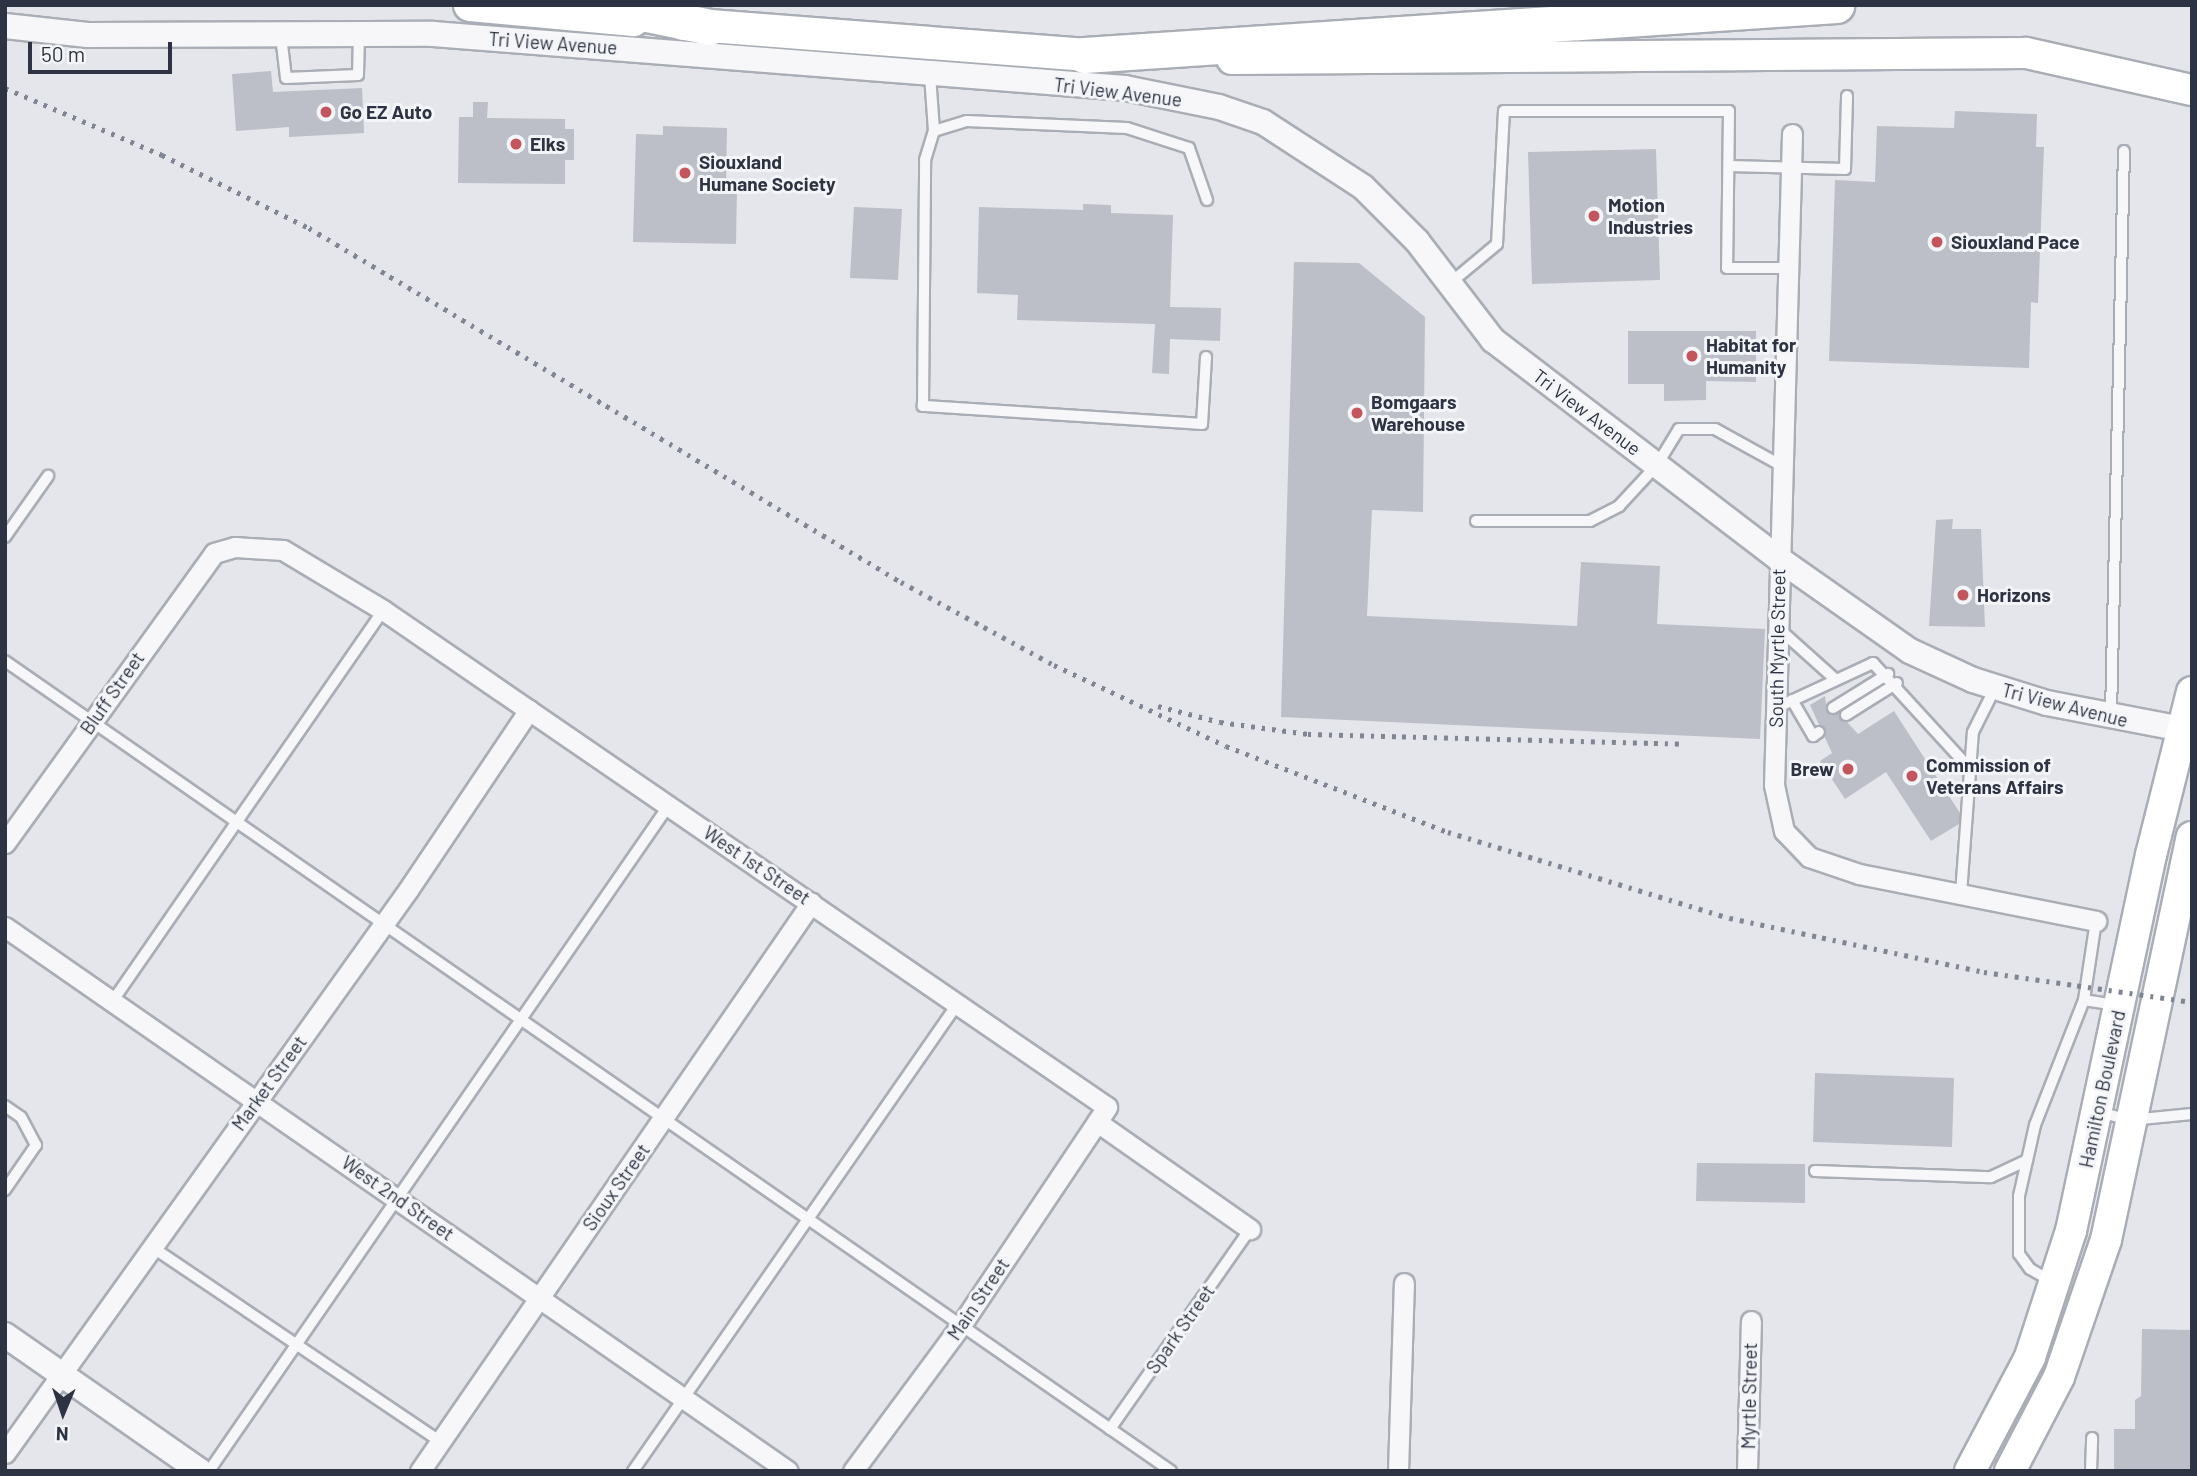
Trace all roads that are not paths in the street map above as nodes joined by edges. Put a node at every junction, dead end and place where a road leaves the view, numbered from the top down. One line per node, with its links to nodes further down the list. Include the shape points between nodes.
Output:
1 (470, 5): 5 (highway)
2 (603, 5): 5 (highway)
3 (1836, 5): 8 (highway)
4 (5, 26): 6 (street, Tri View Avenue, via 88,35)
5 (710, 27): 8 (highway)
6 (281, 32): 7 (street, Tri View Avenue); 7 (lane, via 286,78 358,75)
7 (359, 33): 9 (street, Tri View Avenue, via 433,34)
8 (1084, 55): 10 (main road, via 1275,60 2026,52)
9 (930, 75): 12 (lane); 19 (street, Tri View Avenue, via 1125,88 1263,122 1363,187 1417,241)
10 (2184, 90)
11 (1847, 96): 16 (lane, via 1845,169)
12 (934, 131): 17 (lane, via 967,121 1127,128 1189,148); 20 (lane, via 925,160 923,405 1202,424)
13 (1792, 134): 16 (street, South Myrtle Street)
14 (2124, 151): 40 (lane)
15 (1729, 166): 16 (lane); 18 (lane, via 1727,268); 19 (lane, via 1729,111 1504,111 1497,244)
16 (1791, 168): 18 (street, South Myrtle Street)
17 (1207, 200)
18 (1788, 268): 22 (street, South Myrtle Street)
19 (1448, 285): 21 (street, Tri View Avenue, via 1493,340)
20 (1206, 357)
21 (1657, 465): 22 (lane, via 1679,429 1715,429); 24 (lane, via 1619,506 1590,521); 27 (street, Tri View Avenue)
22 (1782, 466): 27 (street, South Myrtle Street)
23 (48, 476): 25 (lane)
24 (1476, 521)
25 (5, 537)
26 (224, 550): 28 (street, West 1st Street, via 254,547 304,558); 42 (street, Bluff Street, via 200,568)
27 (1779, 559): 29 (street, South Myrtle Street); 34 (street, Tri View Avenue, via 1910,651)
28 (383, 610): 38 (street, West 1st Street); 48 (lane)
29 (1778, 628): 32 (lane); 36 (street, South Myrtle Street)
30 (5, 661): 42 (lane)
31 (1888, 674): 32 (lane, via 1874,663); 33 (lane); 37 (lane)
32 (1835, 679): 36 (lane)
33 (1897, 683): 39 (lane); 46 (lane)
34 (1995, 688): 40 (street, Tri View Avenue); 46 (lane, via 1973,732)
35 (2192, 692): 44 (main road, Hamilton Boulevard)
36 (1784, 704): 43 (lane); 51 (street, South Myrtle Street, via 1774,785 1784,831 1809,857 1859,874)
37 (1833, 708)
38 (529, 709): 47 (street, West 1st Street); 54 (street, Market Street)
39 (1846, 715)
40 (2111, 717): 44 (street, Tri View Avenue)
41 (1818, 718): 43 (lane)
42 (91, 722): 48 (lane); 50 (street, Bluff Street)
43 (1806, 724): 45 (lane, via 1812,736)
44 (2188, 731): 59 (main road, Hamilton Boulevard)
45 (1819, 732)
46 (1970, 769): 51 (lane)
47 (669, 805): 52 (street, West 1st Street); 60 (lane)
48 (235, 822): 54 (lane); 57 (lane)
49 (2192, 837): 66 (main road, Hamilton Boulevard)
50 (5, 843)
51 (1961, 894): 53 (street, South Myrtle Street)
52 (811, 903): 58 (street, West 1st Street); 65 (street, Sioux Street)
53 (2096, 921): 56 (lane)
54 (383, 923): 60 (lane); 61 (street, Market Street)
55 (5, 927): 57 (street, West 2nd Street)
56 (2084, 1000): 59 (lane); 68 (lane)
57 (112, 1002): 61 (street, West 2nd Street)
58 (959, 1003): 67 (street, West 1st Street, via 1107,1107); 72 (lane)
59 (2120, 1006): 63 (main road, Hamilton Boulevard)
60 (520, 1017): 65 (lane); 71 (lane)
61 (257, 1100): 71 (street, West 2nd Street); 74 (street, Market Street)
62 (5, 1106): 70 (lane, via 21,1117 36,1145)
63 (2098, 1111): 66 (lane); 76 (main road, Hamilton Boulevard)
64 (2192, 1114): 66 (lane)
65 (666, 1117): 72 (lane); 77 (street, Sioux Street)
66 (2131, 1120): 98 (main road, Hamilton Boulevard, via 2090,1292 2059,1377)
67 (1097, 1122): 73 (street); 79 (street, Main Street)
68 (2027, 1160): 69 (lane, via 1991,1177); 76 (lane, via 2019,1196 2019,1254 2031,1269)
69 (1815, 1171)
70 (5, 1190)
71 (397, 1196): 77 (street, West 2nd Street); 81 (lane)
72 (806, 1220): 79 (lane); 83 (lane)
73 (1250, 1229): 84 (lane, Spark Street)
74 (152, 1246): 81 (lane); 82 (street, Market Street)
75 (1404, 1283): 95 (street)
76 (2056, 1284): 97 (main road, Hamilton Boulevard, via 2030,1356)
77 (538, 1298): 83 (street, West 2nd Street); 86 (street, Sioux Street)
78 (1751, 1321): 96 (street, Myrtle Street)
79 (961, 1325): 84 (lane); 93 (street, Main Street)
80 (5, 1335): 82 (street)
81 (295, 1342): 86 (lane); 89 (lane)
82 (61, 1373): 87 (street, Market Street); 88 (street)
83 (682, 1398): 91 (lane); 92 (street, West 2nd Street)
84 (1110, 1429): 94 (lane)
85 (2092, 1438): 99 (lane)
86 (440, 1441): 90 (street, Sioux Street)
87 (5, 1453)
88 (200, 1471)
89 (209, 1471)
90 (420, 1471)
91 (632, 1471)
92 (788, 1471)
93 (853, 1471)
94 (1171, 1471)
95 (1398, 1471)
96 (1747, 1471)
97 (1969, 1471)
98 (2010, 1471)
99 (2091, 1471)

